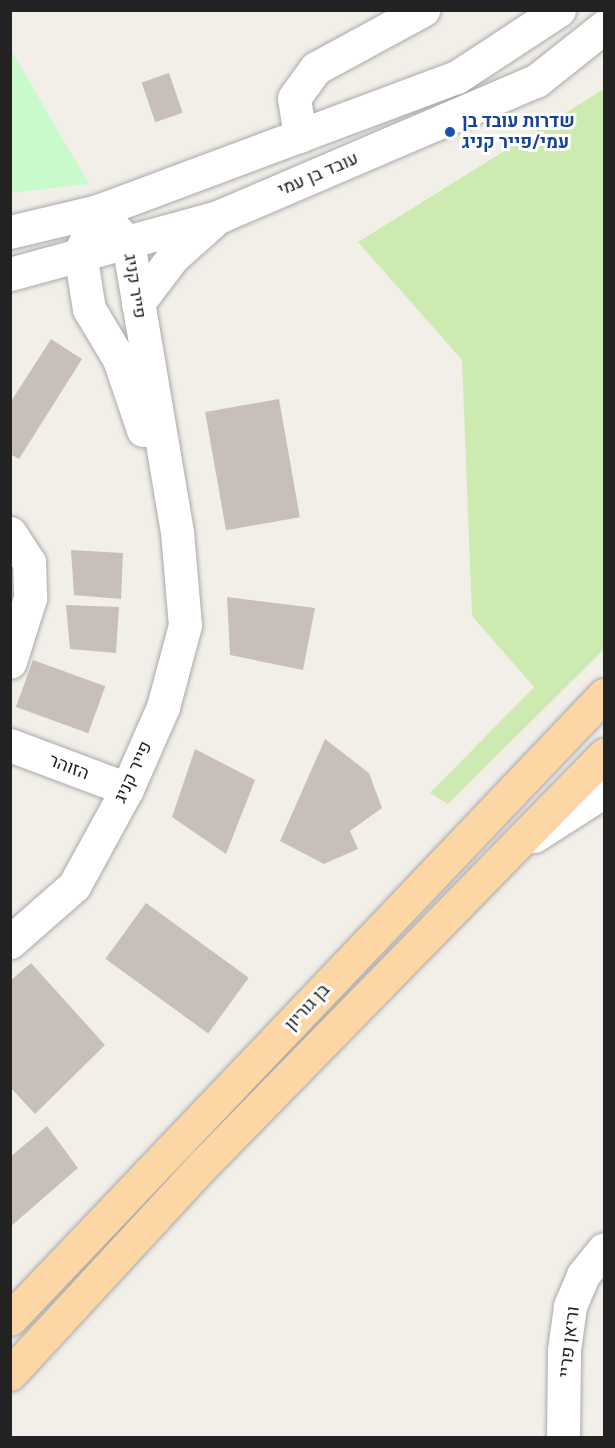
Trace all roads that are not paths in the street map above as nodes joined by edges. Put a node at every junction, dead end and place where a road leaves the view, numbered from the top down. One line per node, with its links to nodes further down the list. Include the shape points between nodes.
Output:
1 (423, 10): 4 (street, via 316,68 294,98)
2 (559, 10): 4 (street, via 457,77)
3 (604, 27): 6 (street, עובד בן עמי, via 536,81)
4 (300, 136): 5 (street)
5 (98, 211): 7 (street); 8 (street, פייר קניג); 9 (street)
6 (218, 217): 8 (street, עובד בן עמי); 11 (street, via 173,257)
7 (10, 232)
8 (128, 243): 9 (street, עובד בן עמי); 11 (street, פייר קניג)
9 (80, 253): 10 (street, עובד בן עמי); 12 (street, פייר קניג)
10 (17, 273): 12 (street, via 60,283)
11 (138, 303): 13 (street, פייר קניג)
12 (89, 309): 13 (street, פייר קניג, via 119,359)
13 (177, 532): 19 (street, פייר קניג, via 185,625 163,707)
14 (10, 533): 15 (street, via 28,562 30,598)
15 (10, 662)
16 (604, 695): 24 (main road, בן גוריון)
17 (10, 745): 19 (street, הזוהר)
18 (604, 755): 21 (main road, בן גוריון)
19 (127, 789): 22 (street, פייר קניג, via 75,886)
20 (604, 791): 21 (street)
21 (507, 854): 25 (main road, בן גוריון, via 206,1163)
22 (10, 942)
23 (602, 1251): 26 (street, וריאן פריי, via 583,1275 570,1306 564,1350)
24 (10, 1319)
25 (10, 1374)
26 (563, 1437)

